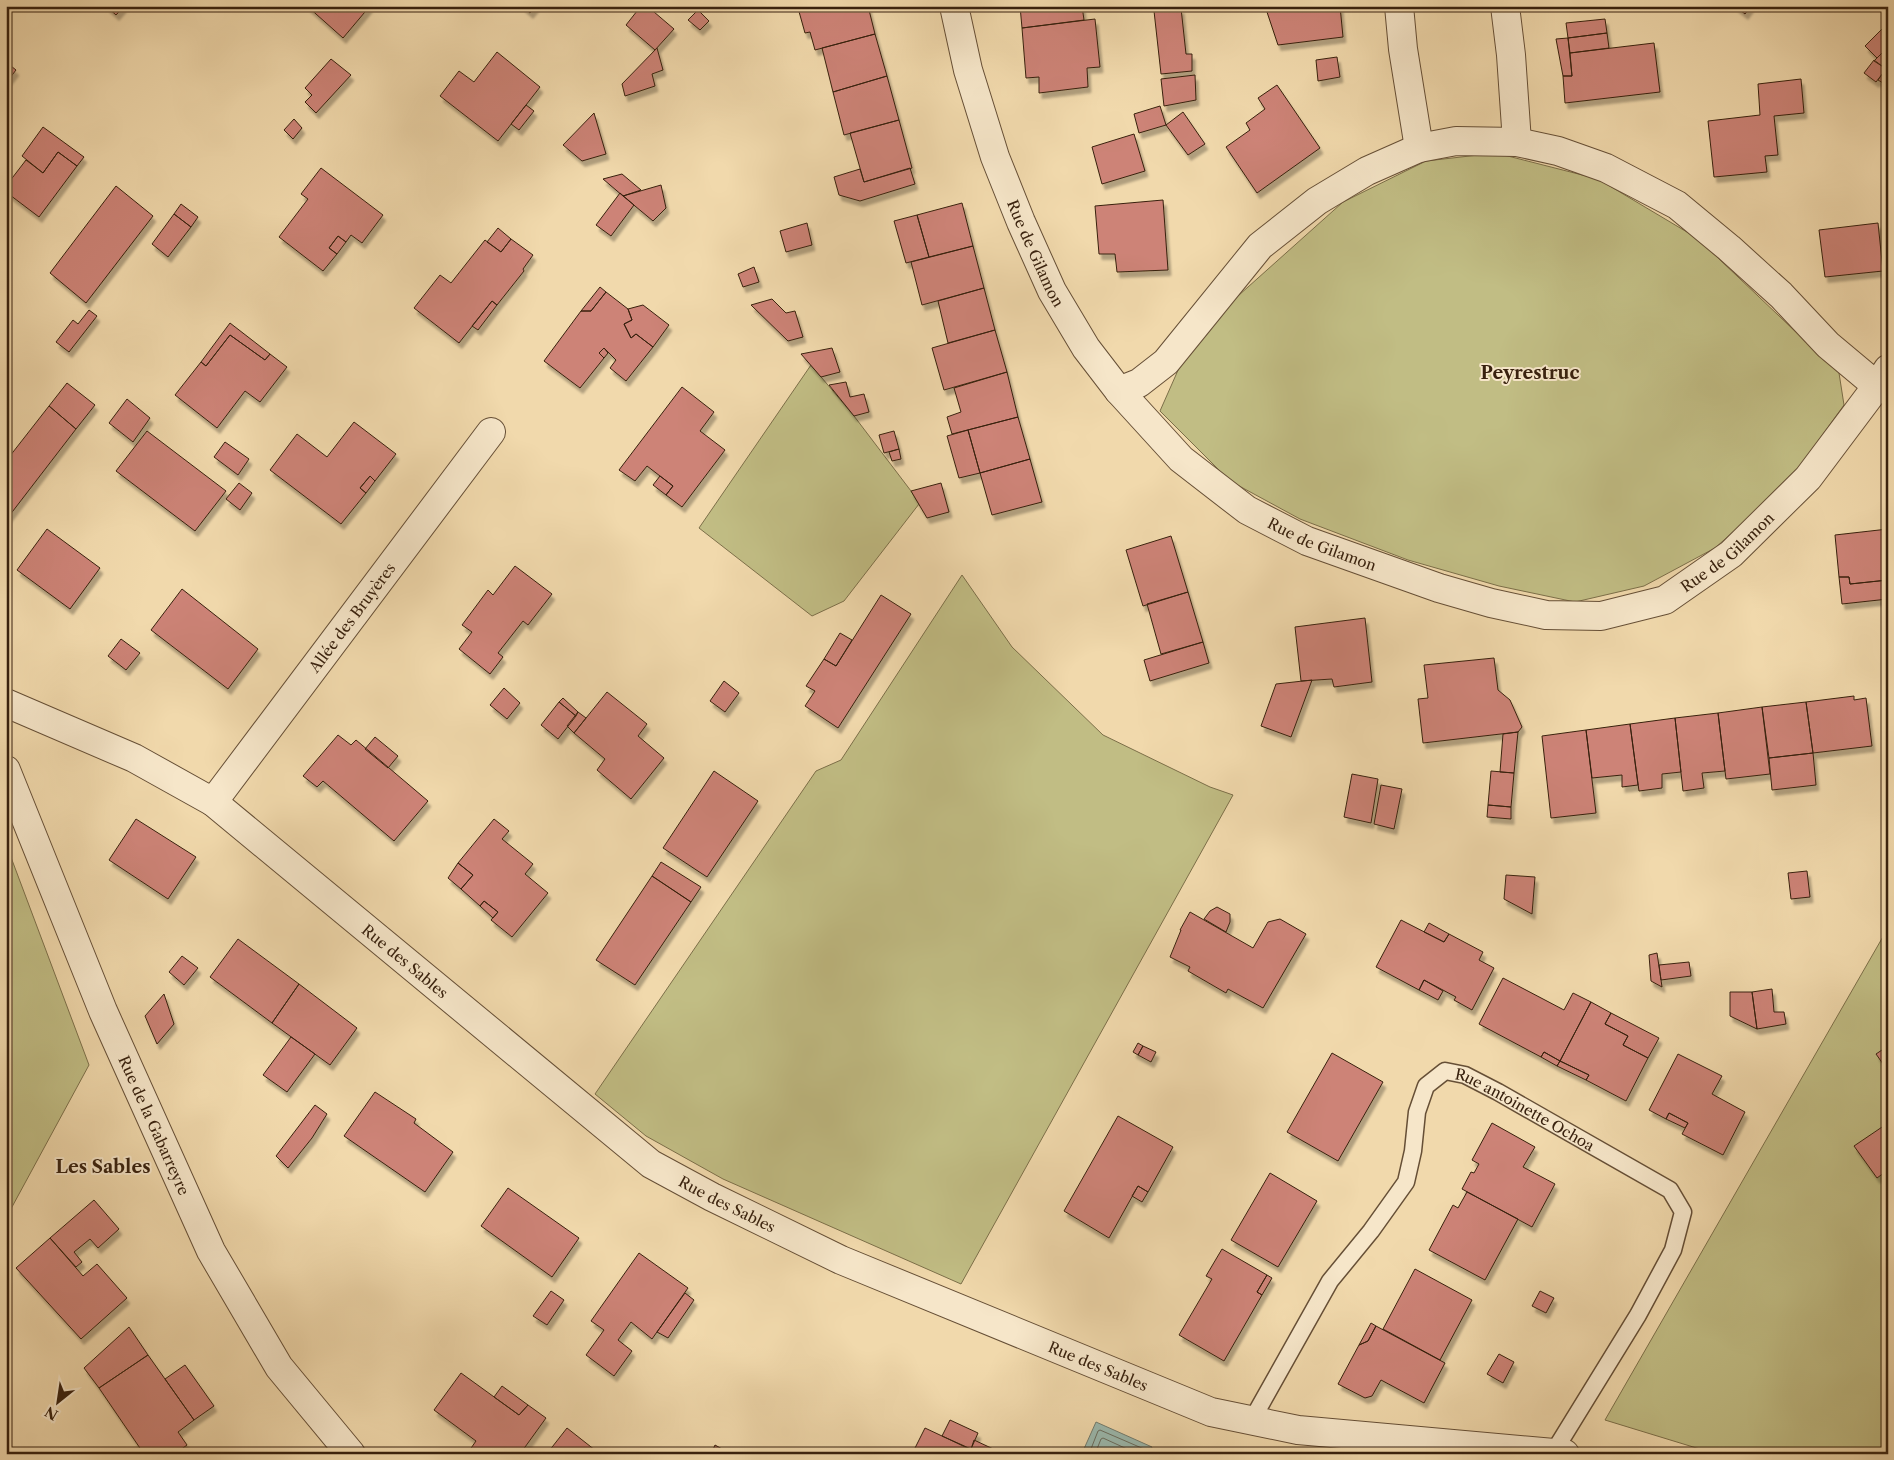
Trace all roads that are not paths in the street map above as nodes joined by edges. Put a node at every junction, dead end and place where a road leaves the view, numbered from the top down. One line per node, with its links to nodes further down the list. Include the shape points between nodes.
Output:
1 (954, 6): 7 (street, Rue de Gilamon, via 970,79 995,157 1021,222 1052,291 1086,348)
2 (1399, 6): 5 (street)
3 (1505, 6): 4 (street)
4 (1517, 142): 5 (street, via 1456,141); 6 (street, via 1558,151 1606,168 1677,206 1781,295 1828,345)
5 (1419, 148): 7 (street, via 1367,171 1318,201 1260,246 1166,362 1138,383)
6 (1882, 378): 7 (street, Rue de Gilamon, via 1808,478 1731,554 1665,600 1600,616 1546,615 1491,602 1439,588 1307,541 1247,510 1181,459)
7 (1118, 390)
8 (490, 432): 11 (street, Allée des Bruyères)
9 (6, 704): 11 (street, Rue des Sables, via 134,758)
10 (6, 770): 14 (street, Rue de la Gabarreyre, via 103,1011 211,1251 279,1367)
11 (213, 802): 12 (street, Rue des Sables, via 651,1164 841,1260 1211,1412)
12 (1252, 1420): 13 (street, Rue des Sables, via 1298,1430); 13 (lane, Rue antoinette Ochoa, via 1330,1281 1406,1182 1417,1112 1426,1086 1445,1071 1465,1075 1498,1092 1670,1190 1683,1212 1673,1250)
13 (1559, 1453)
14 (351, 1454)

